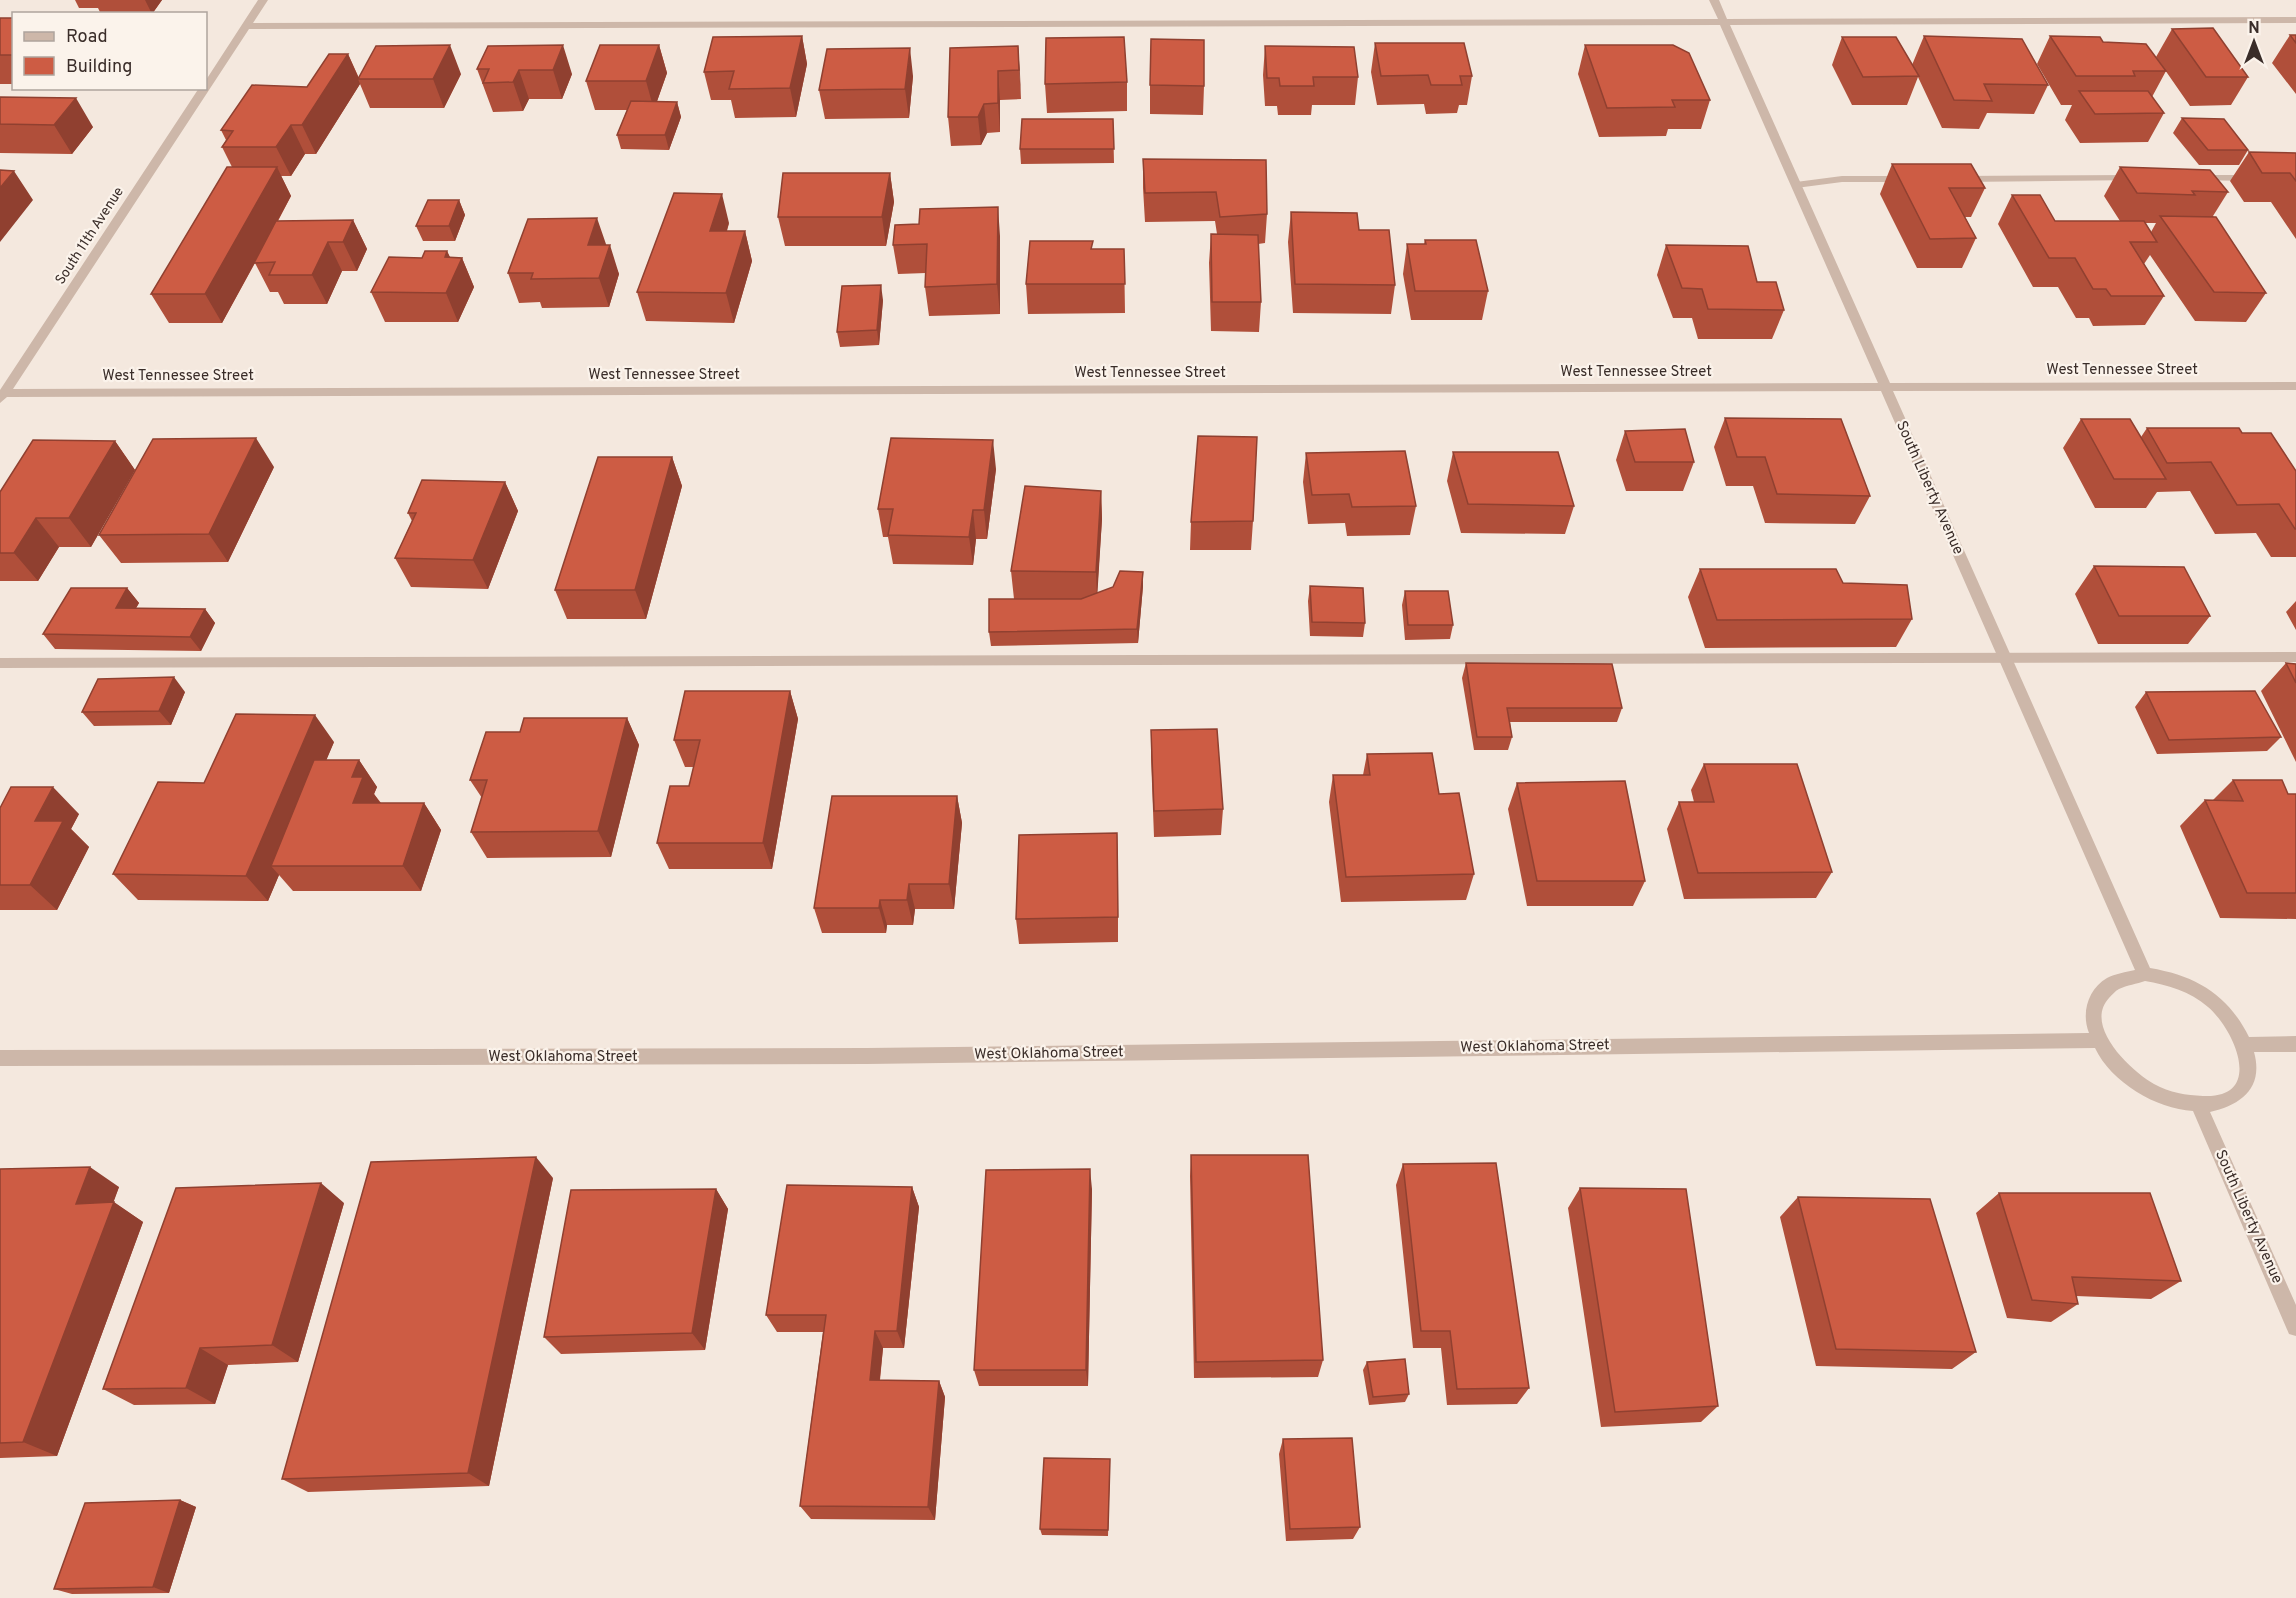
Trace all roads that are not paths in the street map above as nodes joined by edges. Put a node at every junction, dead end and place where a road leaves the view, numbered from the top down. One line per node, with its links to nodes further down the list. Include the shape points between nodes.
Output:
1 (263, 0): 5 (street, South 11th Avenue)
2 (1714, 0): 4 (street, South Liberty Avenue)
3 (2296, 20): 4 (street)
4 (1723, 21): 5 (street); 13 (street, South Liberty Avenue)
5 (246, 26): 6 (street, South 11th Avenue)
6 (207, 85)
7 (204, 90): 16 (street, South 11th Avenue)
8 (1922, 178): 13 (street, via 1842,178)
9 (1945, 178): 10 (street)
10 (2142, 178)
11 (2190, 178): 12 (street)
12 (2260, 178)
13 (1796, 185): 15 (street, South Liberty Avenue)
14 (2296, 387): 15 (street, West Tennessee Street)
15 (1884, 388): 16 (street, West Tennessee Street); 18 (street, South Liberty Avenue)
16 (2, 396)
17 (2296, 657): 18 (street)
18 (2005, 659): 19 (street); 20 (street, South Liberty Avenue)
19 (0, 663)
20 (2145, 974): 21 (street, via 2127,976 2100,993 2093,1006); 23 (street, via 2180,982 2214,1002 2227,1014)
21 (2097, 1040): 24 (street, West Oklahoma Street, via 867,1056); 25 (street, via 2110,1060 2150,1093)
22 (2296, 1044): 23 (street)
23 (2246, 1045): 25 (street, via 2250,1060 2241,1088 2216,1104)
24 (0, 1058)
25 (2199, 1106): 26 (street, South Liberty Avenue)
26 (2296, 1327)

